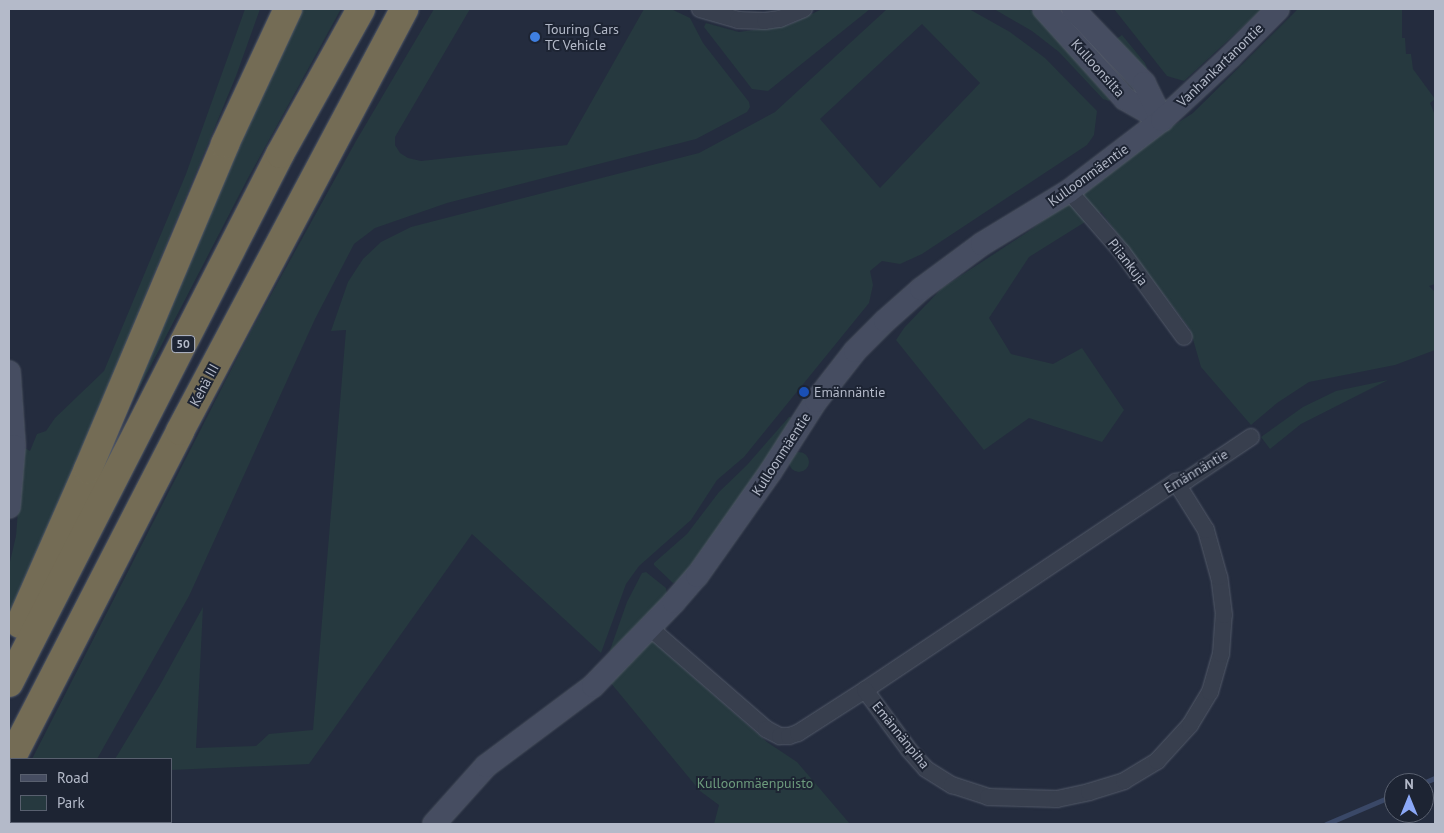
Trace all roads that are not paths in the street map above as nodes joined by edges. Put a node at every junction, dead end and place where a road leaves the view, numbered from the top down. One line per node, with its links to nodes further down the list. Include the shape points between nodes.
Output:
1 (271, 9): 13 (highway)
2 (288, 9): 13 (highway)
3 (361, 9): 22 (highway, 50, via 280,154)
4 (404, 9): 11 (highway, Kehä III)
5 (424, 9): 11 (highway, via 395,55)
6 (700, 9): 7 (street, via 738,20 780,19)
7 (804, 9)
8 (1044, 9): 12 (street, Kulloonsilta, via 1125,99)
9 (1072, 9): 12 (street, Kulloonsilta, via 1144,83)
10 (1278, 9): 12 (street, Vanhankartanontie)
11 (358, 92): 24 (highway, Kehä III)
12 (1162, 120): 14 (street, Kulloonmäentie)
13 (225, 144): 21 (highway)
14 (1069, 191): 15 (street, Piiankuja, via 1122,252); 20 (street, Kulloonmäentie, via 982,244 921,289 855,351 813,406 697,576)
15 (1184, 337)
16 (9, 372): 19 (street, via 14,446)
17 (1251, 437): 18 (street, Emännäntie, via 1187,480)
18 (1176, 482): 23 (street, Emännäntie); 23 (street, Emännänpiha, via 1206,530 1219,577 1224,615 1222,654 1210,692 1190,725 1157,761 1124,781 1057,799 988,797 952,785 926,769)
19 (9, 507)
20 (650, 628): 23 (street, Emännäntie, via 766,730 780,736 798,733); 25 (street, Kulloonmäentie, via 593,686 486,766)
21 (9, 649)
22 (9, 683)
23 (865, 690)
24 (12, 758)
25 (434, 824)

